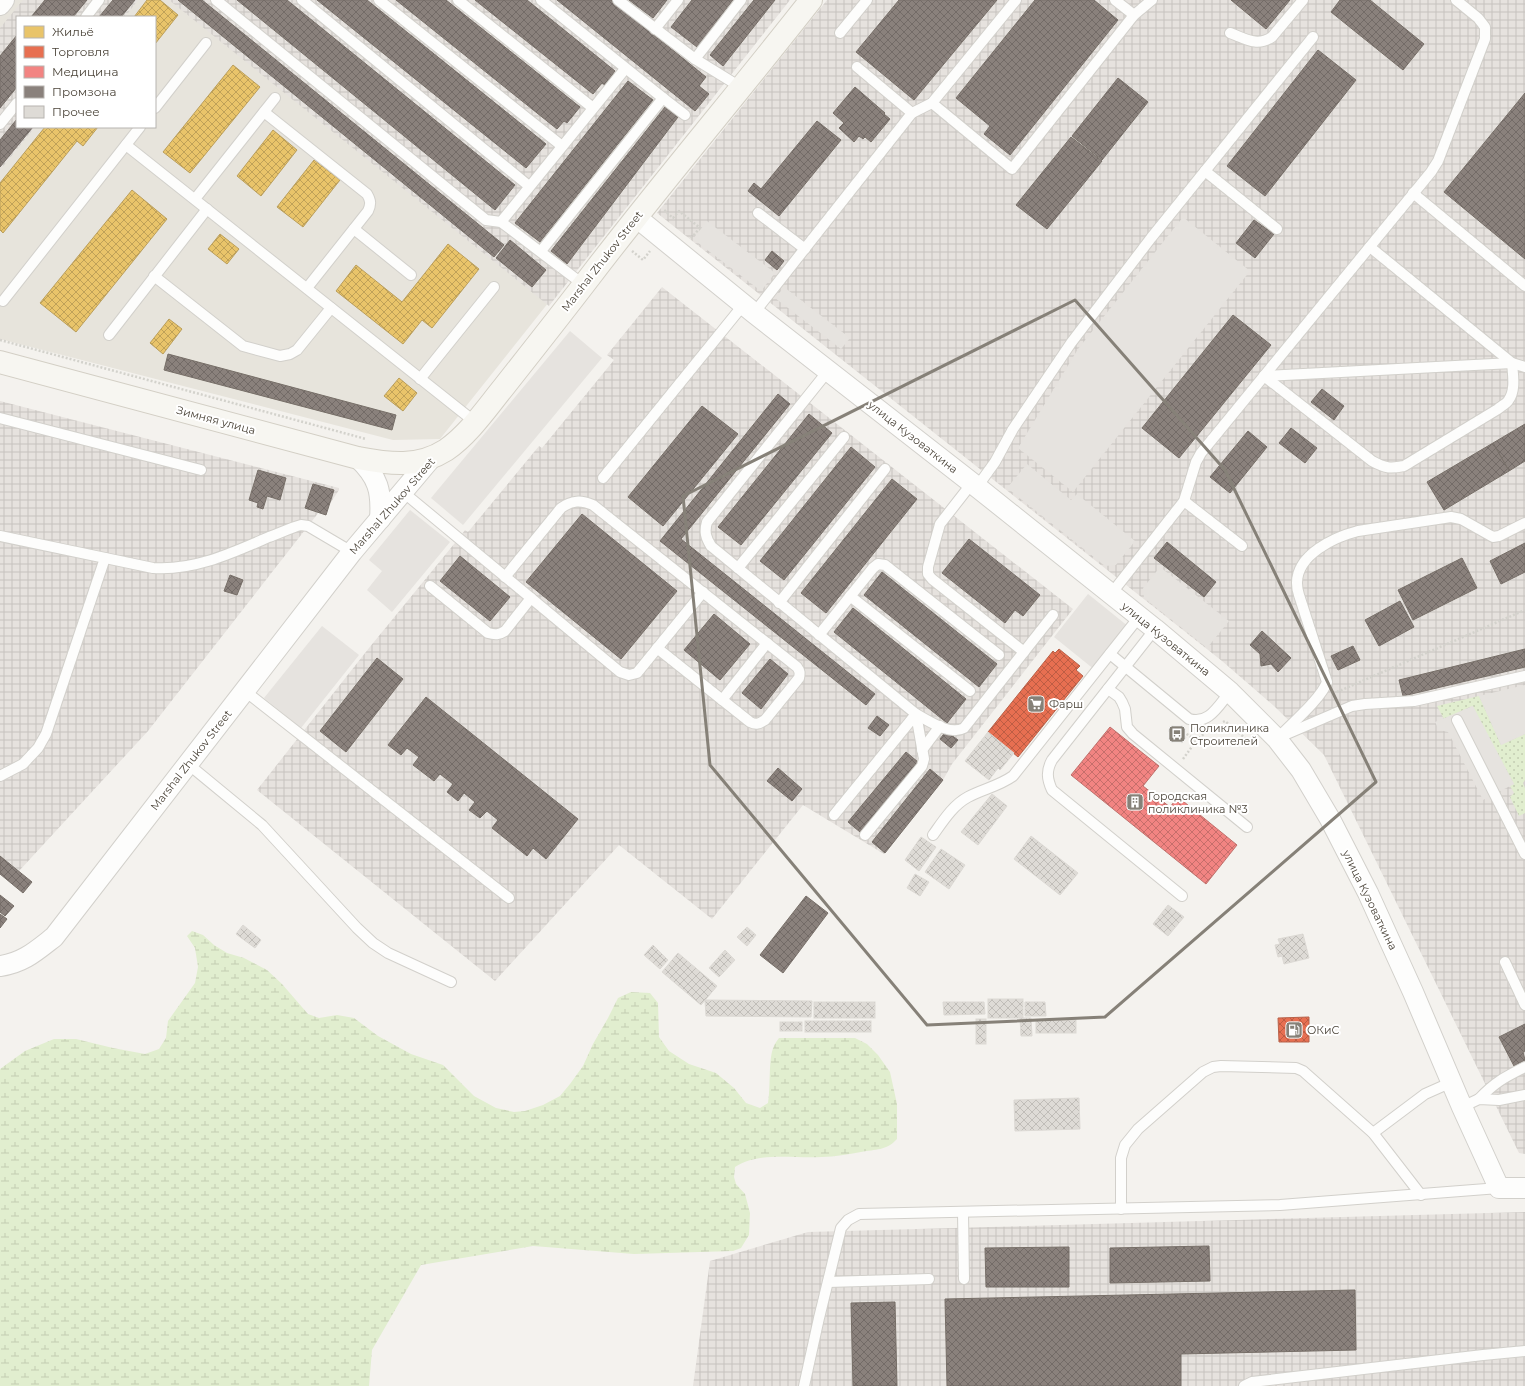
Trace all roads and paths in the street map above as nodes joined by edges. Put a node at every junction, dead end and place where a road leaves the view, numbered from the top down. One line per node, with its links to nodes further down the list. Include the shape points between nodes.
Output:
1 (4, 0): 18 (street)
2 (99, 0): 20 (lane)
3 (216, 0): 51 (lane, via 486,220)
4 (302, 0): 44 (lane)
5 (379, 0): 42 (lane)
6 (458, 0): 35 (lane)
7 (541, 0): 28 (lane)
8 (618, 0): 21 (lane)
9 (678, 0): 21 (lane)
10 (741, 0): 26 (lane)
11 (811, 0): 29 (main road, Marshal Zhukov Street)
12 (867, 0): 22 (lane)
13 (1016, 0): 32 (lane)
14 (1115, 0): 19 (lane)
15 (1152, 0): 19 (lane)
16 (1303, 0): 23 (lane, via 1266,41 1255,42)
17 (1456, 0): 45 (lane, via 1485,27 1485,40 1438,161)
18 (0, 5)
19 (1134, 15): 32 (lane, via 1012,169)
20 (87, 16)
21 (655, 30): 26 (lane)
22 (840, 33)
23 (1230, 33)
24 (1313, 37): 43 (lane)
25 (206, 43): 34 (lane)
26 (695, 59): 29 (lane)
27 (857, 67): 37 (lane)
28 (626, 69): 31 (lane); 35 (lane)
29 (742, 88): 50 (main road, Marshal Zhukov Street)
30 (275, 98): 36 (lane)
31 (663, 98): 38 (lane); 56 (lane)
32 (932, 103): 37 (lane)
33 (16, 104): 39 (lane)
34 (156, 107)
35 (593, 108): 42 (lane)
36 (264, 112): 46 (lane); 52 (lane, via 367,194 371,204)
37 (912, 113): 55 (lane)
38 (685, 116)
39 (0, 124)
40 (139, 128): 41 (lane)
41 (126, 145): 46 (lane); 64 (lane)
42 (562, 146): 44 (lane)
43 (1205, 171): 53 (lane); 84 (lane, via 1071,343 1013,429 996,462)
44 (529, 186): 51 (lane)
45 (1413, 193): 54 (lane); 61 (lane)
46 (195, 199): 47 (lane)
47 (208, 209): 59 (lane); 63 (lane)
48 (665, 211): 57 (path, via 673,218 679,211 700,228)
49 (758, 213): 55 (lane)
50 (636, 217): 57 (street, улица Кузоваткина); 60 (main road, Marshal Zhukov Street)
51 (501, 222): 56 (lane)
52 (354, 228): 58 (lane); 63 (lane)
53 (1277, 229)
54 (1370, 247): 70 (lane); 73 (lane)
55 (805, 249): 66 (lane)
56 (541, 251): 60 (lane)
57 (679, 252): 66 (street, улица Кузоваткина)
58 (410, 274)
59 (154, 276): 65 (lane, via 243,346 280,356 297,350); 67 (lane)
60 (584, 285): 76 (main road, Marshal Zhukov Street)
61 (1525, 286)
62 (494, 287): 74 (lane)
63 (307, 288): 65 (lane)
64 (3, 301)
65 (331, 308): 74 (lane)
66 (749, 308): 72 (street, улица Кузоваткина); 83 (lane)
67 (109, 334)
68 (0, 340): 78 (path)
69 (0, 362): 80 (main road, Зимняя улица)
70 (1512, 363): 71 (lane); 73 (lane); 73 (lane, via 1512,393 1508,401 1404,466 1393,469 1382,467 1372,461)
71 (1525, 367)
72 (828, 371): 84 (street, улица Кузоваткина); 93 (lane, via 707,522 706,538 711,546)
73 (1264, 376): 86 (lane, via 1201,453)
74 (420, 379): 76 (lane)
75 (0, 418): 82 (lane)
76 (475, 422): 79 (main road, Marshal Zhukov Street, via 455,443)
77 (844, 437): 93 (lane)
78 (374, 441)
79 (432, 457): 80 (main road, Зимняя улица, via 397,464); 85 (street, Marshal Zhukov Street)
80 (358, 458): 85 (street); 87 (street, via 369,468 379,488)
81 (885, 469): 100 (lane)
82 (201, 470)
83 (603, 478)
84 (974, 485): 97 (street, улица Кузоваткина); 108 (lane, via 940,524 928,574)
85 (403, 492): 87 (street, Marshal Zhukov Street); 94 (lane)
86 (1184, 501): 90 (lane); 97 (lane)
87 (380, 519): 91 (street, Marshal Zhukov Street)
88 (1525, 523): 118 (lane, via 1493,537 1461,519 1451,517 1358,531 1330,541 1314,552 1305,562 1297,583 1326,679 1325,687)
89 (0, 536): 92 (lane)
90 (1242, 546)
91 (352, 552): 92 (lane, via 308,526 301,525 219,558 180,568 153,568); 114 (street, Marshal Zhukov Street)
92 (106, 558): 130 (lane, via 46,734 38,748 23,764)
93 (738, 568): 100 (lane)
94 (505, 577): 96 (lane, via 561,508 576,501 593,505); 99 (lane)
95 (430, 586): 99 (lane, via 488,633 494,635 505,631)
96 (703, 592): 106 (lane); 107 (lane)
97 (1111, 594): 103 (street, улица Кузоваткина)
98 (850, 596): 105 (lane); 110 (lane, via 873,568 878,564 885,565); 115 (lane)
99 (531, 598): 107 (lane, via 620,672 630,675 637,673)
100 (779, 603): 105 (lane)
101 (1525, 610): 118 (path)
102 (1053, 615): 108 (lane)
103 (1139, 617): 104 (street, улица Кузоваткина); 109 (lane)
104 (1155, 629): 111 (lane); 116 (street, улица Кузоваткина)
105 (819, 635): 119 (lane)
106 (767, 643): 117 (lane); 117 (lane, via 797,667 800,671 799,678 761,724 750,722)
107 (657, 648): 117 (lane)
108 (1024, 652): 122 (lane, via 964,728 955,731)
109 (1110, 654): 111 (lane); 133 (lane, via 1013,776 957,804)
110 (999, 655)
111 (1126, 666): 113 (lane); 116 (lane, via 1189,719 1196,721 1210,716)
112 (1525, 676): 125 (lane, via 1414,701 1352,706)
113 (1108, 689): 129 (lane, via 1122,702 1127,727); 136 (lane, via 1052,760 1047,769 1048,781 1052,790)
114 (245, 691): 128 (street, Marshal Zhukov Street); 137 (lane)
115 (970, 691)
116 (1230, 692): 125 (street, улица Кузоваткина)
117 (722, 700)
118 (1312, 703): 125 (lane)
119 (916, 714): 122 (lane); 127 (lane); 131 (lane)
120 (1457, 720): 135 (lane)
121 (1219, 723): 125 (path, via 1225,721 1252,744)
122 (940, 726): 127 (lane)
123 (1178, 727): 126 (path)
124 (1209, 729): 126 (path)
125 (1272, 734): 143 (street, улица Кузоваткина, via 1301,770 1330,819 1371,900)
126 (1196, 741): 129 (path)
127 (922, 750): 134 (lane, via 922,766)
128 (188, 764): 139 (street, Marshal Zhukov Street, via 54,937 19,961); 140 (lane, via 262,825 356,928 373,943 388,953)
129 (1175, 769): 132 (lane)
130 (0, 776)
131 (834, 815)
132 (1247, 828)
133 (933, 834)
134 (865, 835)
135 (1525, 854)
136 (1182, 896)
137 (509, 898)
138 (1505, 962): 141 (lane)
139 (0, 966)
140 (451, 982)
141 (1525, 1005)
142 (1525, 1067): 145 (lane, via 1498,1081)
143 (1452, 1082): 145 (street, улица Кузоваткина); 146 (lane, via 1425,1094)
144 (1525, 1095): 145 (lane)
145 (1470, 1103): 147 (street, улица Кузоваткина)
146 (1373, 1133): 149 (lane); 150 (lane, via 1303,1071 1296,1068 1213,1068 1204,1072 1138,1129 1125,1145 1121,1158)
147 (1499, 1188): 148 (street); 149 (lane)
148 (1525, 1188)
149 (1421, 1195): 150 (lane, via 1280,1206)
150 (1121, 1208): 151 (lane)
151 (963, 1212): 153 (lane); 154 (lane, via 860,1214 848,1220 841,1228)
152 (929, 1279): 154 (lane)
153 (964, 1279)
154 (828, 1282): 156 (lane)
155 (1525, 1351): 157 (lane, via 1252,1382)
156 (804, 1386)
157 (1244, 1386)

